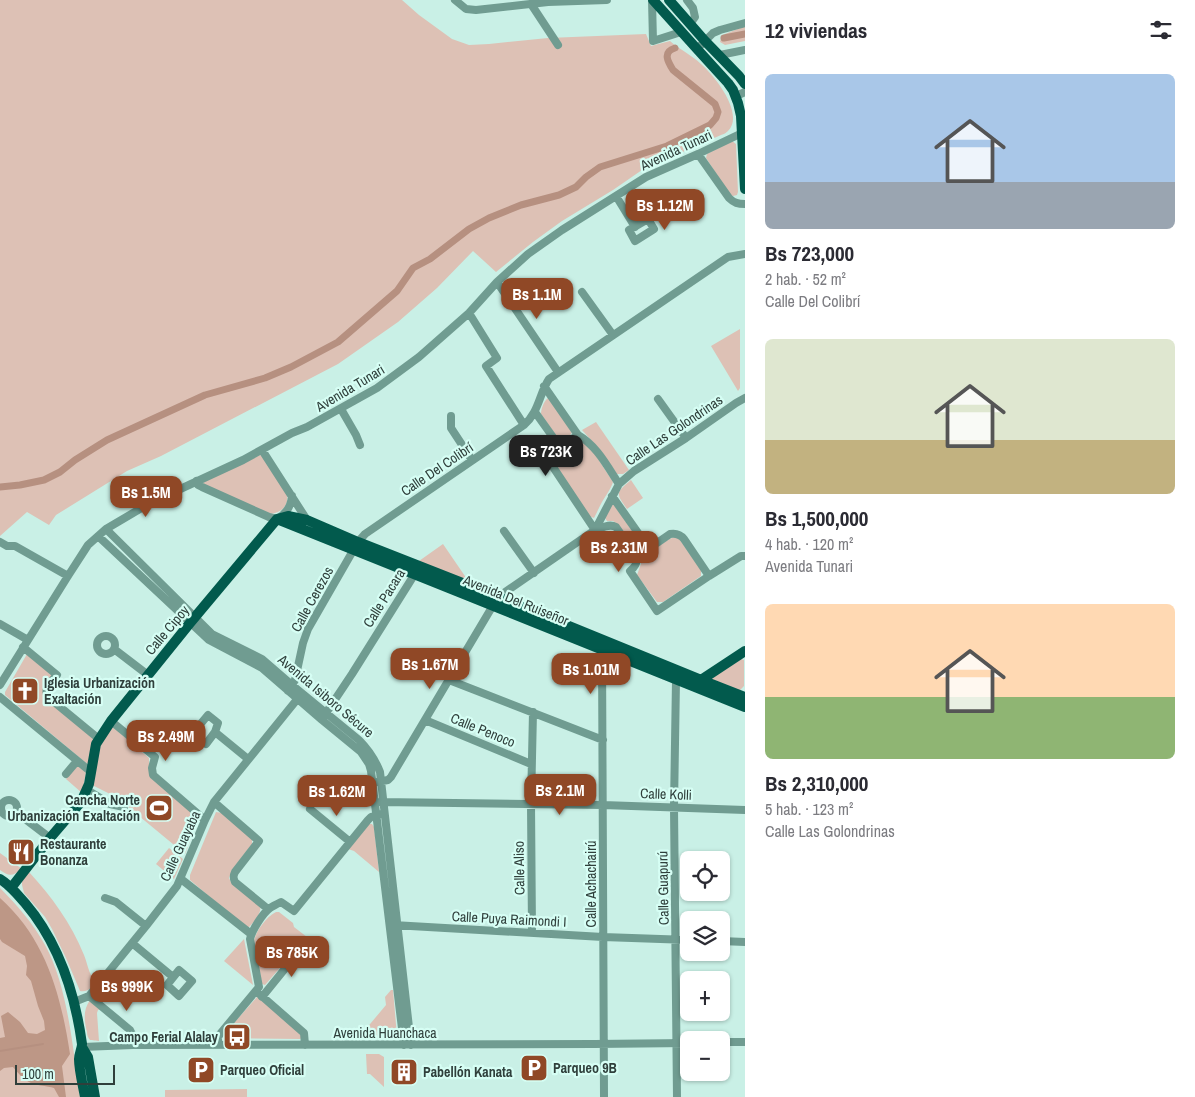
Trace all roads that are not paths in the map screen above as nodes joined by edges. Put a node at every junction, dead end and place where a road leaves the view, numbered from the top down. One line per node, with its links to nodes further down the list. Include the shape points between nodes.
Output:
1 (455, 0): 7 (street, via 466,9 476,10)
2 (607, 0): 6 (street)
3 (652, 0): 10 (main road); 10 (street, via 653,41)
4 (669, 0): 9 (main road)
5 (687, 0): 9 (street, via 695,17)
6 (547, 1): 7 (street)
7 (531, 4): 12 (street)
8 (745, 23): 11 (street, via 713,33)
9 (690, 24): 11 (main road)
10 (681, 32): 13 (main road)
11 (705, 41): 13 (street); 15 (main road)
12 (558, 46)
13 (697, 50): 17 (main road)
14 (745, 50): 15 (street)
15 (720, 56): 16 (main road)
16 (745, 84)
17 (740, 94): 18 (main road)
18 (742, 133): 19 (street, Avenida Tunari); 20 (main road)
19 (698, 154): 21 (street, Avenida Tunari, via 646,177); 22 (street, via 732,202)
20 (745, 189)
21 (616, 196): 23 (street); 25 (street, Avenida Tunari, via 528,254)
22 (745, 204)
23 (635, 227)
24 (745, 254): 28 (street, Calle Del Colibrí, via 728,257)
25 (497, 282): 27 (street, Avenida Tunari); 29 (street)
26 (582, 292): 28 (street)
27 (470, 313): 33 (street, Avenida Tunari, via 419,357); 36 (street, via 498,358 486,366)
28 (613, 335): 29 (street, Calle Del Colibrí)
29 (558, 372): 30 (street, Calle Del Colibrí)
30 (544, 386): 34 (street, Calle Del Colibrí); 37 (street)
31 (745, 398): 38 (street, Calle Las Golondrinas)
32 (658, 399): 38 (street)
33 (341, 409): 39 (street); 41 (street, Avenida Tunari)
34 (536, 412): 36 (street, Calle Del Colibrí); 40 (street)
35 (451, 416): 42 (street, via 451,428)
36 (524, 425): 42 (street, Calle Del Colibrí)
37 (578, 435): 40 (street); 44 (street, via 598,451)
38 (686, 438): 44 (street, Calle Las Golondrinas)
39 (360, 445)
40 (560, 447): 50 (street, via 564,454 551,464)
41 (262, 450): 43 (street, Avenida Tunari); 45 (street)
42 (472, 460): 54 (street, Calle Del Colibrí, via 365,534)
43 (196, 481): 47 (street, Avenida Del Ruiseñor, via 202,487); 49 (street, Avenida Tunari)
44 (619, 484): 46 (street, Calle Las Golondrinas)
45 (292, 496): 47 (street, Calle Cipoy, via 289,508); 48 (street)
46 (612, 496): 50 (street, Calle Las Golondrinas); 59 (street, via 646,543 654,544 670,534 679,534)
47 (276, 519): 48 (main road, Avenida Del Ruiseñor, via 288,516); 54 (main road, Avenida Del Ruiseñor); 61 (main road, Calle Cipoy)
48 (307, 520): 54 (main road, Avenida Del Ruiseñor)
49 (106, 529): 52 (street, Avenida Tunari); 61 (street, Avenida Isiboro Sécure)
50 (595, 530): 57 (street, Calle Las Golondrinas); 59 (street, via 608,525 616,527 636,556 635,567 630,571 657,611)
51 (504, 531): 57 (street)
52 (98, 536): 58 (street, Avenida Tunari, via 88,545); 61 (street, Avenida Isiboro Sécure)
53 (0, 542): 58 (street, via 15,546)
54 (356, 546): 56 (main road, Avenida Del Ruiseñor); 73 (street, Calle Cerezos, via 308,629)
55 (745, 556): 59 (street)
56 (417, 570): 60 (main road, Avenida Del Ruiseñor); 79 (street, Calle Pacara)
57 (534, 573): 60 (street, Calle Las Golondrinas)
58 (68, 576): 63 (street, Avenida Tunari)
59 (709, 576)
60 (496, 602): 64 (main road, Avenida Del Ruiseñor); 69 (street)
61 (193, 620): 68 (main road, Calle Cipoy); 73 (street, Avenida Isiboro Sécure, via 212,634 262,659)
62 (0, 624): 63 (street)
63 (28, 640): 65 (street, Avenida Tunari)
64 (604, 646): 70 (main road, Avenida Del Ruiseñor); 71 (main road, Avenida Del Ruiseñor); 85 (street, Calle Achachairú)
65 (23, 647): 72 (street, Avenida Tunari); 84 (street, via 57,675 46,688 48,697)
66 (114, 649): 68 (street)
67 (745, 651): 71 (main road)
68 (148, 675): 82 (main road, Calle Cipoy)
69 (449, 680): 78 (street); 81 (street)
70 (676, 680): 77 (main road, Avenida Del Ruiseñor); 98 (street, Calle Guapurú)
71 (701, 680): 76 (main road, Avenida Del Ruiseñor)
72 (0, 685)
73 (290, 688): 74 (street, Avenida Isiboro Sécure)
74 (300, 696): 79 (street, Avenida Isiboro Sécure); 80 (street, Avenida Isiboro Sécure); 86 (street, Calle Guayaba)
75 (0, 697): 87 (street)
76 (745, 697)
77 (745, 707)
78 (533, 712): 85 (street); 88 (street, Calle Aliso)
79 (327, 713): 80 (street, Calle Pacara); 91 (street, Avenida Isiboro Sécure, via 369,750 380,772)
80 (322, 720): 91 (street, Avenida Isiboro Sécure, via 362,752)
81 (425, 720): 88 (street, Calle Penoco); 91 (street, via 391,777)
82 (112, 721): 84 (main road, Calle Cipoy); 103 (street, via 155,757 153,775)
83 (215, 732): 86 (street)
84 (99, 739): 89 (main road, Calle Cipoy)
85 (603, 740): 96 (street, Calle Achachairú)
86 (248, 759): 93 (street, Calle Guayaba)
87 (77, 761): 89 (street); 90 (street)
88 (531, 764): 95 (street, Calle Aliso)
89 (91, 772): 92 (main road, Calle Cipoy)
90 (66, 774)
91 (377, 782): 94 (street, Avenida Isiboro Sécure)
92 (86, 790): 97 (street, via 110,804); 104 (main road, Calle Cipoy, via 81,802)
93 (214, 802): 103 (street, Calle Guayaba); 110 (street, via 259,841 233,879)
94 (379, 802): 95 (street, Calle Kolli); 102 (street, Avenida Isiboro Sécure)
95 (531, 804): 96 (street, Calle Kolli); 113 (street, Calle Aliso)
96 (604, 805): 98 (street, Calle Kolli); 115 (street, Calle Achachairú)
97 (124, 807)
98 (674, 807): 100 (street, Calle Kolli); 116 (street, Calle Guapurú)
99 (310, 809): 105 (street)
100 (745, 810)
101 (16, 812): 104 (street)
102 (380, 814): 105 (street, via 371,816); 112 (street, Avenida Isiboro Sécure)
103 (205, 820): 107 (street, Calle Guayaba)
104 (50, 838): 108 (main road, Calle Cipoy)
105 (349, 841): 110 (street, via 294,911 281,902)
106 (0, 879): 108 (main road)
107 (180, 879): 111 (street, Calle Guayaba); 114 (street)
108 (11, 888): 125 (main road, via 30,909 53,944)
109 (105, 898): 111 (street, via 116,902)
110 (268, 909): 114 (street)
111 (146, 926): 120 (street, Calle Guayaba)
112 (393, 926): 113 (street, Calle Puya Raimondi I); 133 (street, Avenida Isiboro Sécure)
113 (532, 933): 115 (street, Calle Puya Raimondi I)
114 (251, 934): 123 (street)
115 (604, 937): 116 (street, Calle Puya Raimondi I); 129 (street, Calle Achachairú)
116 (676, 940): 117 (street, Calle Puya Raimondi I); 126 (street, Calle Guapurú)
117 (680, 940)
118 (730, 941): 119 (street)
119 (745, 942)
120 (132, 943): 122 (street); 124 (street, Calle Guayaba)
121 (305, 944): 123 (street)
122 (173, 977)
123 (259, 994): 131 (street, via 220,1034); 132 (street, via 304,1034)
124 (89, 996): 125 (street, Calle Guayaba); 130 (street, via 130,1030)
125 (74, 1002): 134 (main road)
126 (677, 1042): 129 (street, Avenida Huanchaca); 138 (street, Calle Guapurú)
127 (730, 1042): 128 (street)
128 (745, 1042)
129 (604, 1044): 133 (street, Avenida Huanchaca); 137 (street, Calle Achachairú)
130 (132, 1045): 131 (street, Avenida Huanchaca); 134 (street, Avenida Huanchaca)
131 (218, 1045): 132 (street, Avenida Huanchaca)
132 (305, 1045): 133 (street, Avenida Huanchaca)
133 (407, 1045)
134 (82, 1048): 135 (main road, via 79,1058); 136 (main road, via 88,1057)
135 (85, 1097)
136 (95, 1097)
137 (604, 1097)
138 (677, 1097)

